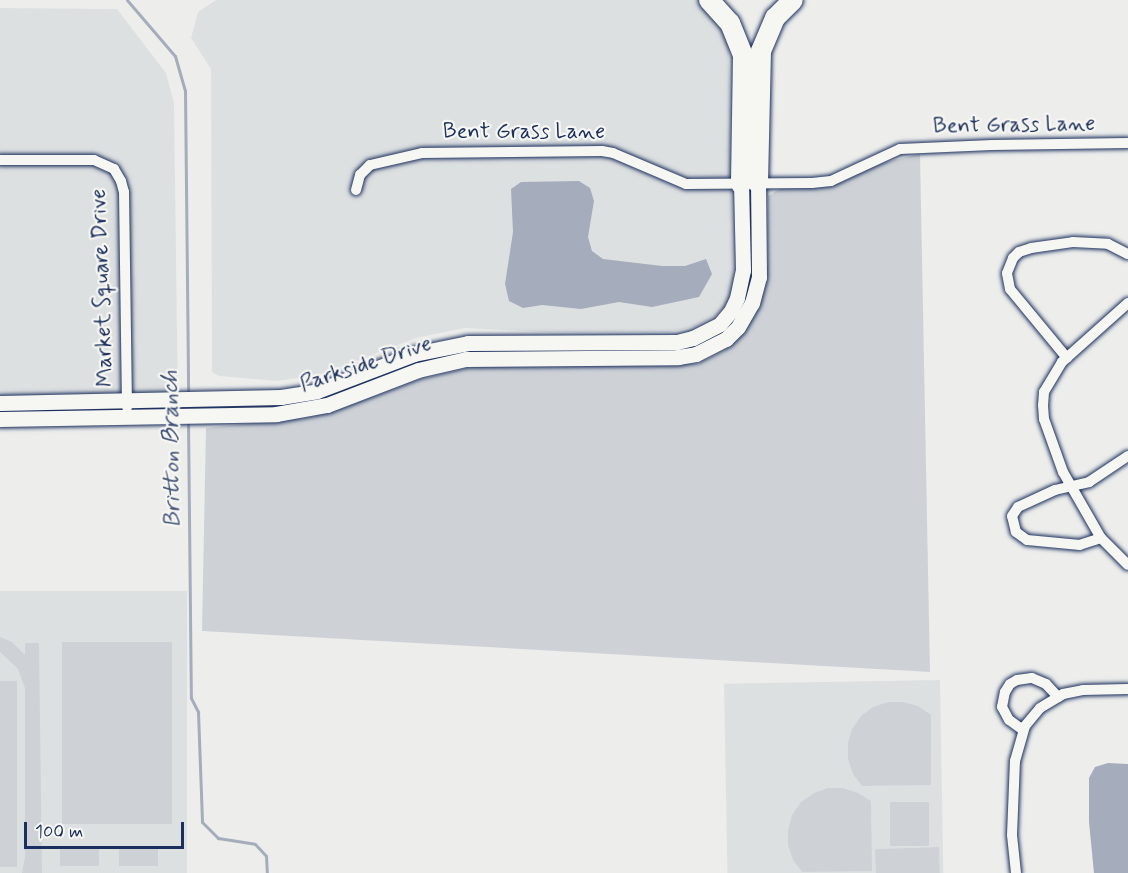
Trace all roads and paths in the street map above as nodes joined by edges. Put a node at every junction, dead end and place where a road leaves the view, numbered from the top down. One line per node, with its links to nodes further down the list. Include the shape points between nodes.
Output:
1 (709, 0): 5 (highway, via 730,23 742,55)
2 (793, 0): 5 (highway, via 775,18 761,51)
3 (1128, 143): 5 (street, Bent Grass Lane, via 900,149 825,182)
4 (0, 160): 12 (street, Market Square Drive, via 94,160 114,169 124,192)
5 (750, 183): 6 (street, Bent Grass Lane, via 679,182 602,151 422,153 370,165 360,175); 11 (street, Parkside Drive, via 742,282 731,311 720,324 693,338 677,342 468,343 414,354 317,391); 11 (street, Parkside Drive, via 759,277 752,303 726,339 696,354 466,359 418,370 308,410 276,414)
6 (356, 190)
7 (1128, 254): 9 (street, via 1108,244 1073,242 1031,248 1013,258 1007,273 1010,289)
8 (1128, 303): 9 (street)
9 (1067, 358): 15 (street, via 1053,374 1044,392 1043,405 1044,419)
10 (0, 403): 12 (street, Parkside Drive)
11 (204, 407): 12 (street, Parkside Drive)
12 (127, 409): 13 (street, Parkside Drive)
13 (0, 419)
14 (1128, 456): 15 (street, via 1089,482)
15 (1071, 487): 16 (street); 16 (street, via 1018,507 1012,516 1016,532 1027,540 1080,545)
16 (1101, 538): 17 (street)
17 (1128, 565)
18 (1128, 689): 19 (street, via 1083,690)
19 (1058, 697): 20 (street, via 1040,708); 20 (street, via 1046,684 1032,678 1010,684 1002,707 1008,720)
20 (1023, 730): 21 (street, via 1015,761 1012,805)
21 (1016, 873)

